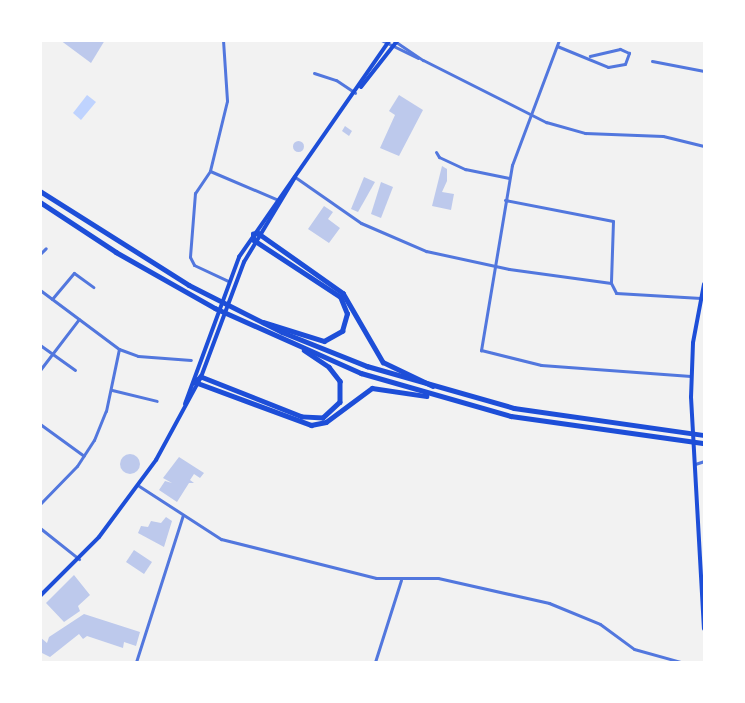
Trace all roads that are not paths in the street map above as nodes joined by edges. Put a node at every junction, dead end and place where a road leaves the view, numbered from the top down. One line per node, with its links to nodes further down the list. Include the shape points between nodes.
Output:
1 (223, 40): 16 (street, via 228,101)
2 (381, 40): 4 (street)
3 (559, 40): 5 (street)
4 (393, 42): 6 (main road); 8 (street); 12 (main road)
5 (556, 46): 7 (street); 13 (street)
6 (393, 47): 8 (street); 12 (main road)
7 (590, 56): 7 (street, via 609,67 619,67 625,64 629,53 620,49)
8 (423, 60): 13 (street)
9 (652, 61): 10 (street)
10 (705, 71)
11 (314, 73): 12 (street, via 336,80)
12 (355, 93): 17 (main road)
13 (528, 115): 14 (street, via 581,132 663,136); 18 (street)
14 (705, 146)
15 (436, 152): 18 (street, via 465,169)
16 (210, 171): 20 (street); 29 (street, via 195,193 190,256 194,265)
17 (295, 177): 20 (main road); 24 (main road); 28 (street, via 344,213 390,238)
18 (509, 178): 21 (street)
19 (40, 192): 37 (highway, via 137,255)
20 (276, 199): 23 (main road)
21 (505, 200): 28 (street); 30 (street, via 613,221)
22 (40, 202): 40 (highway, via 167,282)
23 (253, 234): 24 (highway); 25 (highway); 29 (main road)
24 (260, 234): 25 (main road); 48 (highway, via 343,293 383,362)
25 (256, 242): 37 (highway, via 333,291 344,302 347,314 342,331 324,341 273,322); 46 (main road, via 231,290)
26 (45, 248): 27 (street)
27 (40, 254)
28 (493, 266): 30 (street); 45 (street, via 480,350 541,365)
29 (228, 281): 47 (main road)
30 (611, 283): 34 (street, via 616,293)
31 (705, 284): 34 (main road)
32 (93, 287): 35 (street, via 74,273)
33 (40, 290): 35 (street)
34 (701, 298): 45 (main road)
35 (52, 299): 36 (street)
36 (79, 319): 39 (street); 41 (street)
37 (261, 322): 48 (highway, via 367,366)
38 (40, 345): 41 (street)
39 (119, 349): 42 (street, via 138,356); 49 (street)
40 (304, 350): 46 (highway, via 329,367 340,381 340,402 323,418 302,417); 50 (highway)
41 (52, 354): 43 (street); 44 (street)
42 (191, 360)
43 (40, 370)
44 (75, 370)
45 (691, 376): 57 (main road)
46 (201, 377): 47 (highway)
47 (196, 382): 50 (highway, via 311,425 333,418 352,399 372,388); 58 (main road)
48 (438, 389): 53 (highway, via 567,418)
49 (112, 390): 51 (street); 55 (street)
50 (430, 396): 54 (highway, via 566,426)
51 (157, 401)
52 (40, 424): 55 (street)
53 (705, 435)
54 (705, 443)
55 (84, 456): 59 (street)
56 (705, 461): 57 (street)
57 (693, 464): 65 (main road)
58 (139, 486): 60 (street); 62 (main road)
59 (40, 504)
60 (183, 515): 63 (street, via 221,539 325,567); 66 (street)
61 (40, 528): 62 (street)
62 (79, 559): 64 (main road)
63 (401, 580): 67 (street); 68 (street, via 438,578 549,603 600,624 634,649)
64 (40, 597)
65 (705, 629)
66 (136, 663)
67 (375, 663)
68 (681, 663)

